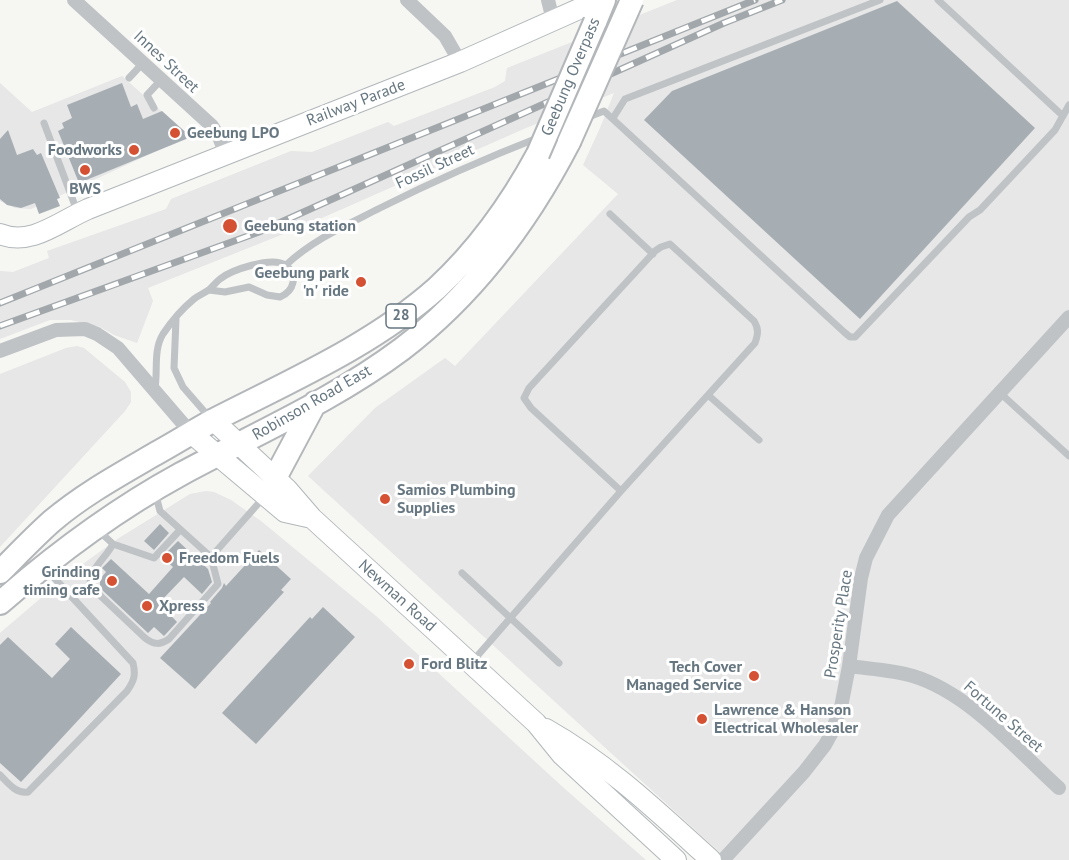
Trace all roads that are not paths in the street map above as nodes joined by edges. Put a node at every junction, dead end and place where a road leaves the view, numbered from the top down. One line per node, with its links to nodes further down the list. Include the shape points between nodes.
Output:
1 (74, 0): 11 (street, Innes Street)
2 (407, 0): 10 (street, via 445,36)
3 (548, 0): 9 (street)
4 (599, 0): 9 (main road, Railway Parade)
5 (604, 0): 21 (main road, Geebung Overpass / 28, bridge)
6 (632, 0): 19 (main road, Geebung Overpass / 28, bridge)
7 (880, 0): 17 (lane, via 625,99)
8 (938, 0): 16 (lane)
9 (553, 20): 10 (main road, Railway Parade)
10 (460, 62): 20 (main road, Railway Parade)
11 (143, 63): 12 (lane); 13 (street, Innes Street)
12 (129, 78)
13 (161, 80): 15 (lane, via 147,95); 20 (street, Innes Street, via 212,126)
14 (1069, 105): 16 (lane)
15 (154, 108)
16 (1063, 116): 17 (lane, via 980,210 855,337 844,332)
17 (613, 118): 26 (lane, Fossil Street, via 604,111 453,173 316,241)
18 (44, 123): 22 (lane)
19 (569, 142): 34 (main road, Robinson Road East / 28, via 521,223 456,301 375,368)
20 (226, 154): 22 (main road, Railway Parade)
21 (538, 154): 35 (main road, Robinson Road East / 28, via 494,226 435,289 352,347)
22 (78, 213): 24 (main road, Railway Parade, via 27,238)
23 (610, 214): 25 (lane)
24 (5, 236)
25 (653, 254): 33 (lane, via 661,246 673,246 757,326 754,343); 43 (lane, via 524,398)
26 (286, 266): 27 (lane, via 260,262 221,278); 27 (lane, via 294,282 292,289 280,297 249,287 225,292)
27 (208, 290): 29 (lane)
28 (1069, 317): 32 (street, Prosperity Place)
29 (176, 319): 31 (lane, via 158,346); 35 (lane, via 174,358 178,378 190,398)
30 (0, 351): 31 (street, Newman Road, via 56,330 85,329 118,348)
31 (154, 392): 36 (street, Newman Road)
32 (999, 392): 40 (lane); 55 (street, Prosperity Place, via 898,503 880,529 861,578)
33 (708, 395): 37 (lane); 43 (lane)
34 (315, 403): 38 (main road, Robinson Road East / 28); 41 (main road)
35 (213, 420): 36 (main road, Robinson Road East / 28); 38 (main road, Newman Road)
36 (191, 433): 39 (main road, Newman Road); 49 (main road, Robinson Road East / 28, via 75,503)
37 (759, 440)
38 (238, 444): 39 (main road, Robinson Road East / 28); 41 (main road, Newman Road)
39 (216, 456): 41 (main road, Newman Road); 42 (main road, Robinson Road East / 28)
40 (1069, 456)
41 (270, 487): 47 (lane); 53 (main road, Newman Road, via 312,518)
42 (155, 489): 44 (main road, Robinson Road East / 28); 45 (lane, via 160,511)
43 (621, 490): 52 (lane)
44 (95, 527): 46 (lane); 48 (main road, Robinson Road East / 28)
45 (180, 530): 46 (lane, via 154,558); 47 (lane)
46 (113, 544): 47 (lane, via 92,572 90,586 153,644 169,639 218,584)
47 (210, 557)
48 (44, 566): 51 (main road, Robinson Road East / 28); 57 (lane, via 133,663 134,681 28,792 12,787)
49 (0, 572)
50 (462, 573): 52 (lane)
51 (0, 603)
52 (511, 618): 53 (lane); 54 (lane)
53 (471, 663): 56 (main road, Newman Road)
54 (559, 663)
55 (849, 666): 58 (street, Fortune Street, via 905,674 948,691); 61 (street, Prosperity Place, via 841,707 825,745)
56 (536, 723): 59 (main road, Newman Road, via 562,755); 60 (main road, Newman Road, via 572,743 618,777)
57 (0, 775)
58 (1059, 788)
59 (676, 860)
60 (711, 860)
61 (723, 860)

